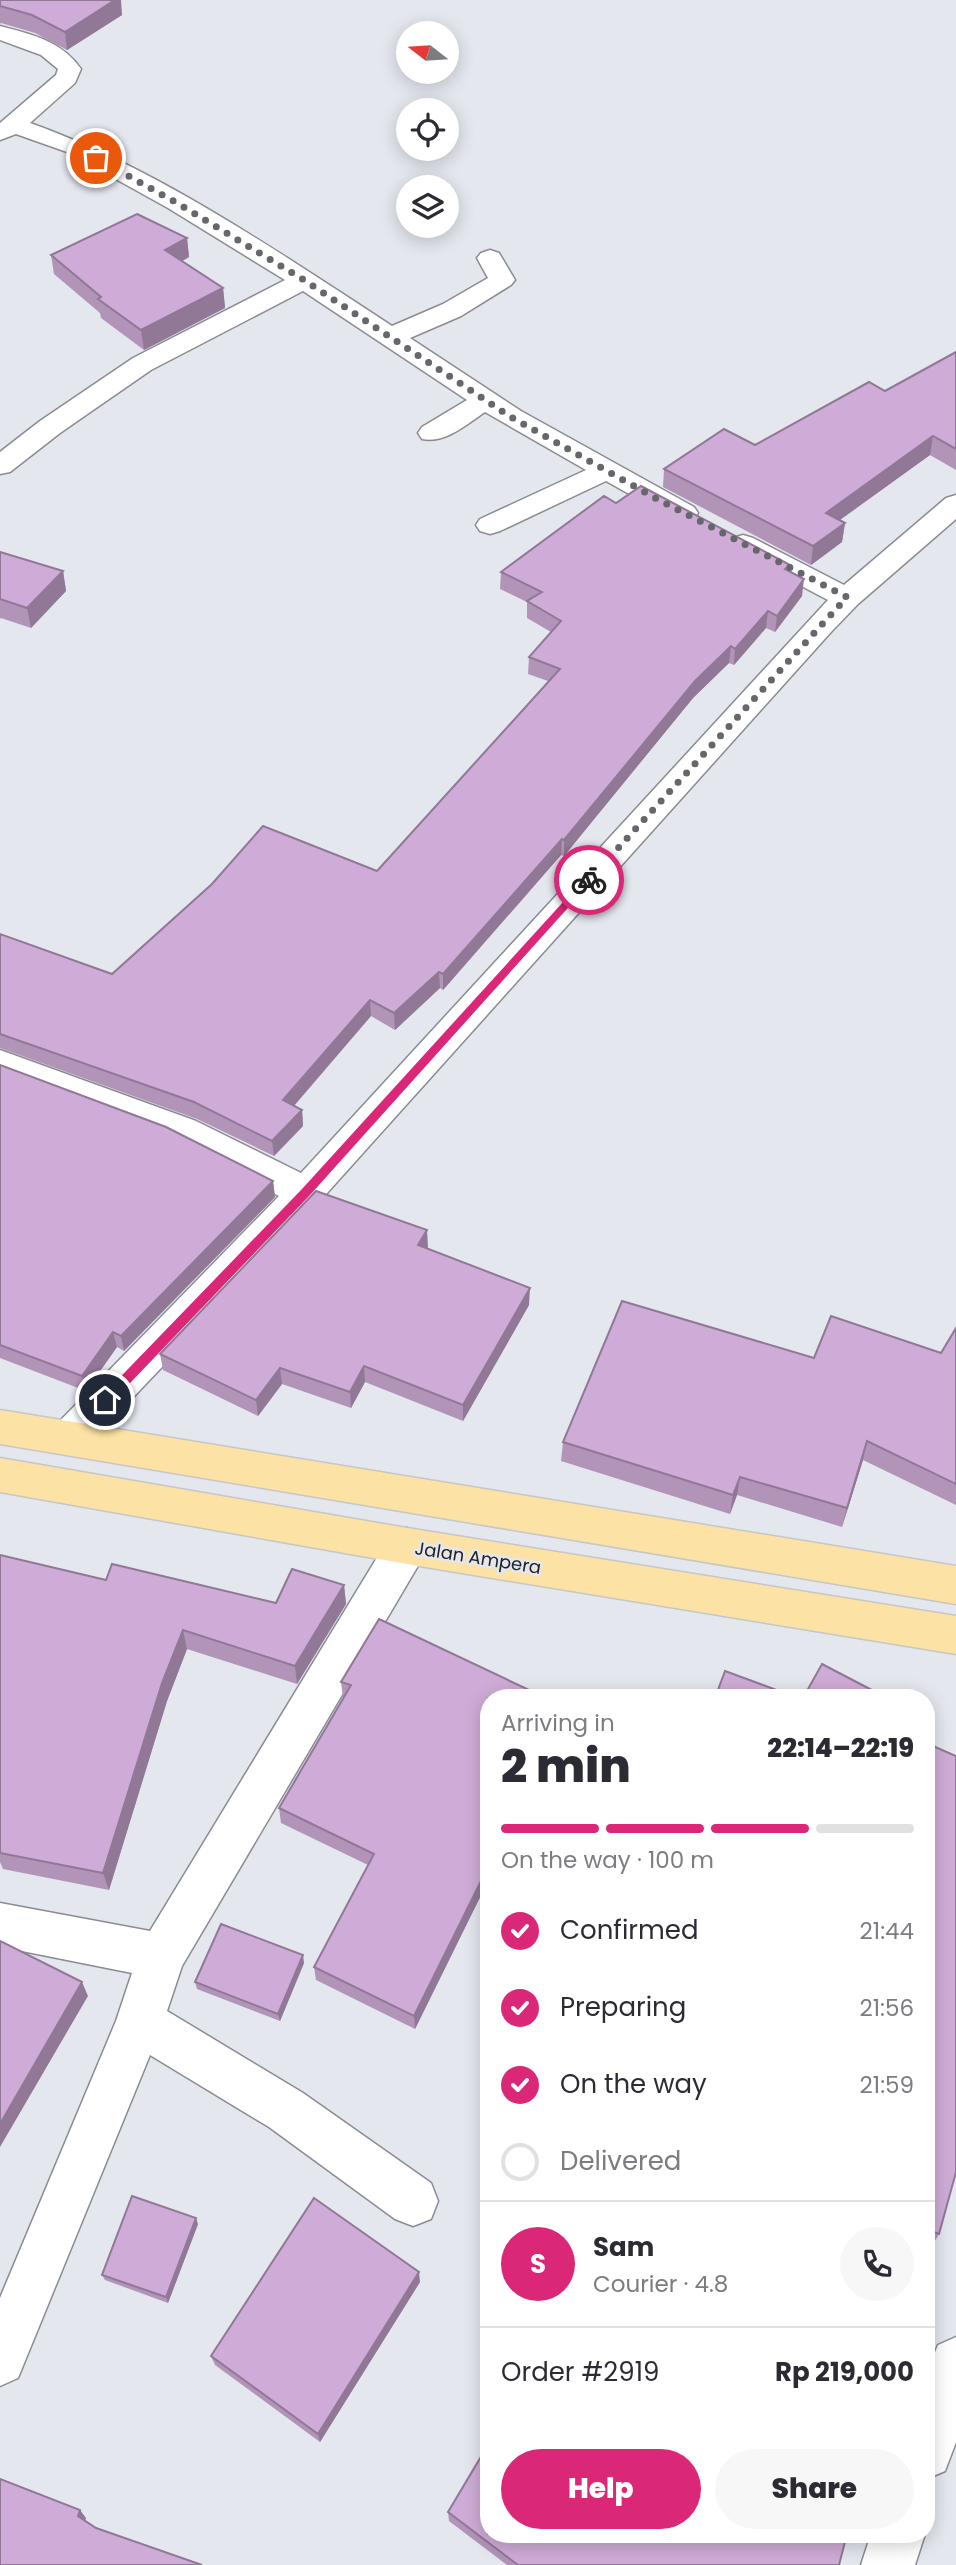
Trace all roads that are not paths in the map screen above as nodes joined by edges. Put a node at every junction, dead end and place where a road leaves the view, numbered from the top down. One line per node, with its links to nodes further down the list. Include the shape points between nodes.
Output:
1 (0, 33): 2 (street, via 49,51 70,69 67,78)
2 (7, 129): 4 (street, via 75,147)
3 (490, 258): 5 (street, via 502,280 452,310)
4 (304, 280): 5 (street); 8 (street, via 142,364)
5 (390, 337): 6 (street)
6 (486, 400): 7 (street); 9 (street)
7 (432, 433)
8 (0, 466)
9 (607, 471): 11 (street); 12 (street)
10 (956, 504): 12 (street)
11 (490, 525)
12 (847, 597): 14 (street)
13 (0, 1063): 14 (street, via 183,1131)
14 (306, 1192): 16 (street)
15 (0, 1427): 16 (main road)
16 (69, 1438): 19 (main road)
17 (0, 1475): 18 (main road, Jalan Ampera)
18 (407, 1546): 20 (main road, Jalan Ampera); 22 (street)
19 (956, 1585)
20 (956, 1635)
21 (0, 1926): 22 (street)
22 (161, 1956): 23 (street)
23 (140, 2022): 24 (street, via 286,2110); 25 (street)
24 (414, 2201)
25 (1, 2355)
26 (956, 2363): 27 (street)
27 (935, 2425)
28 (895, 2543): 29 (street)
29 (888, 2565)

